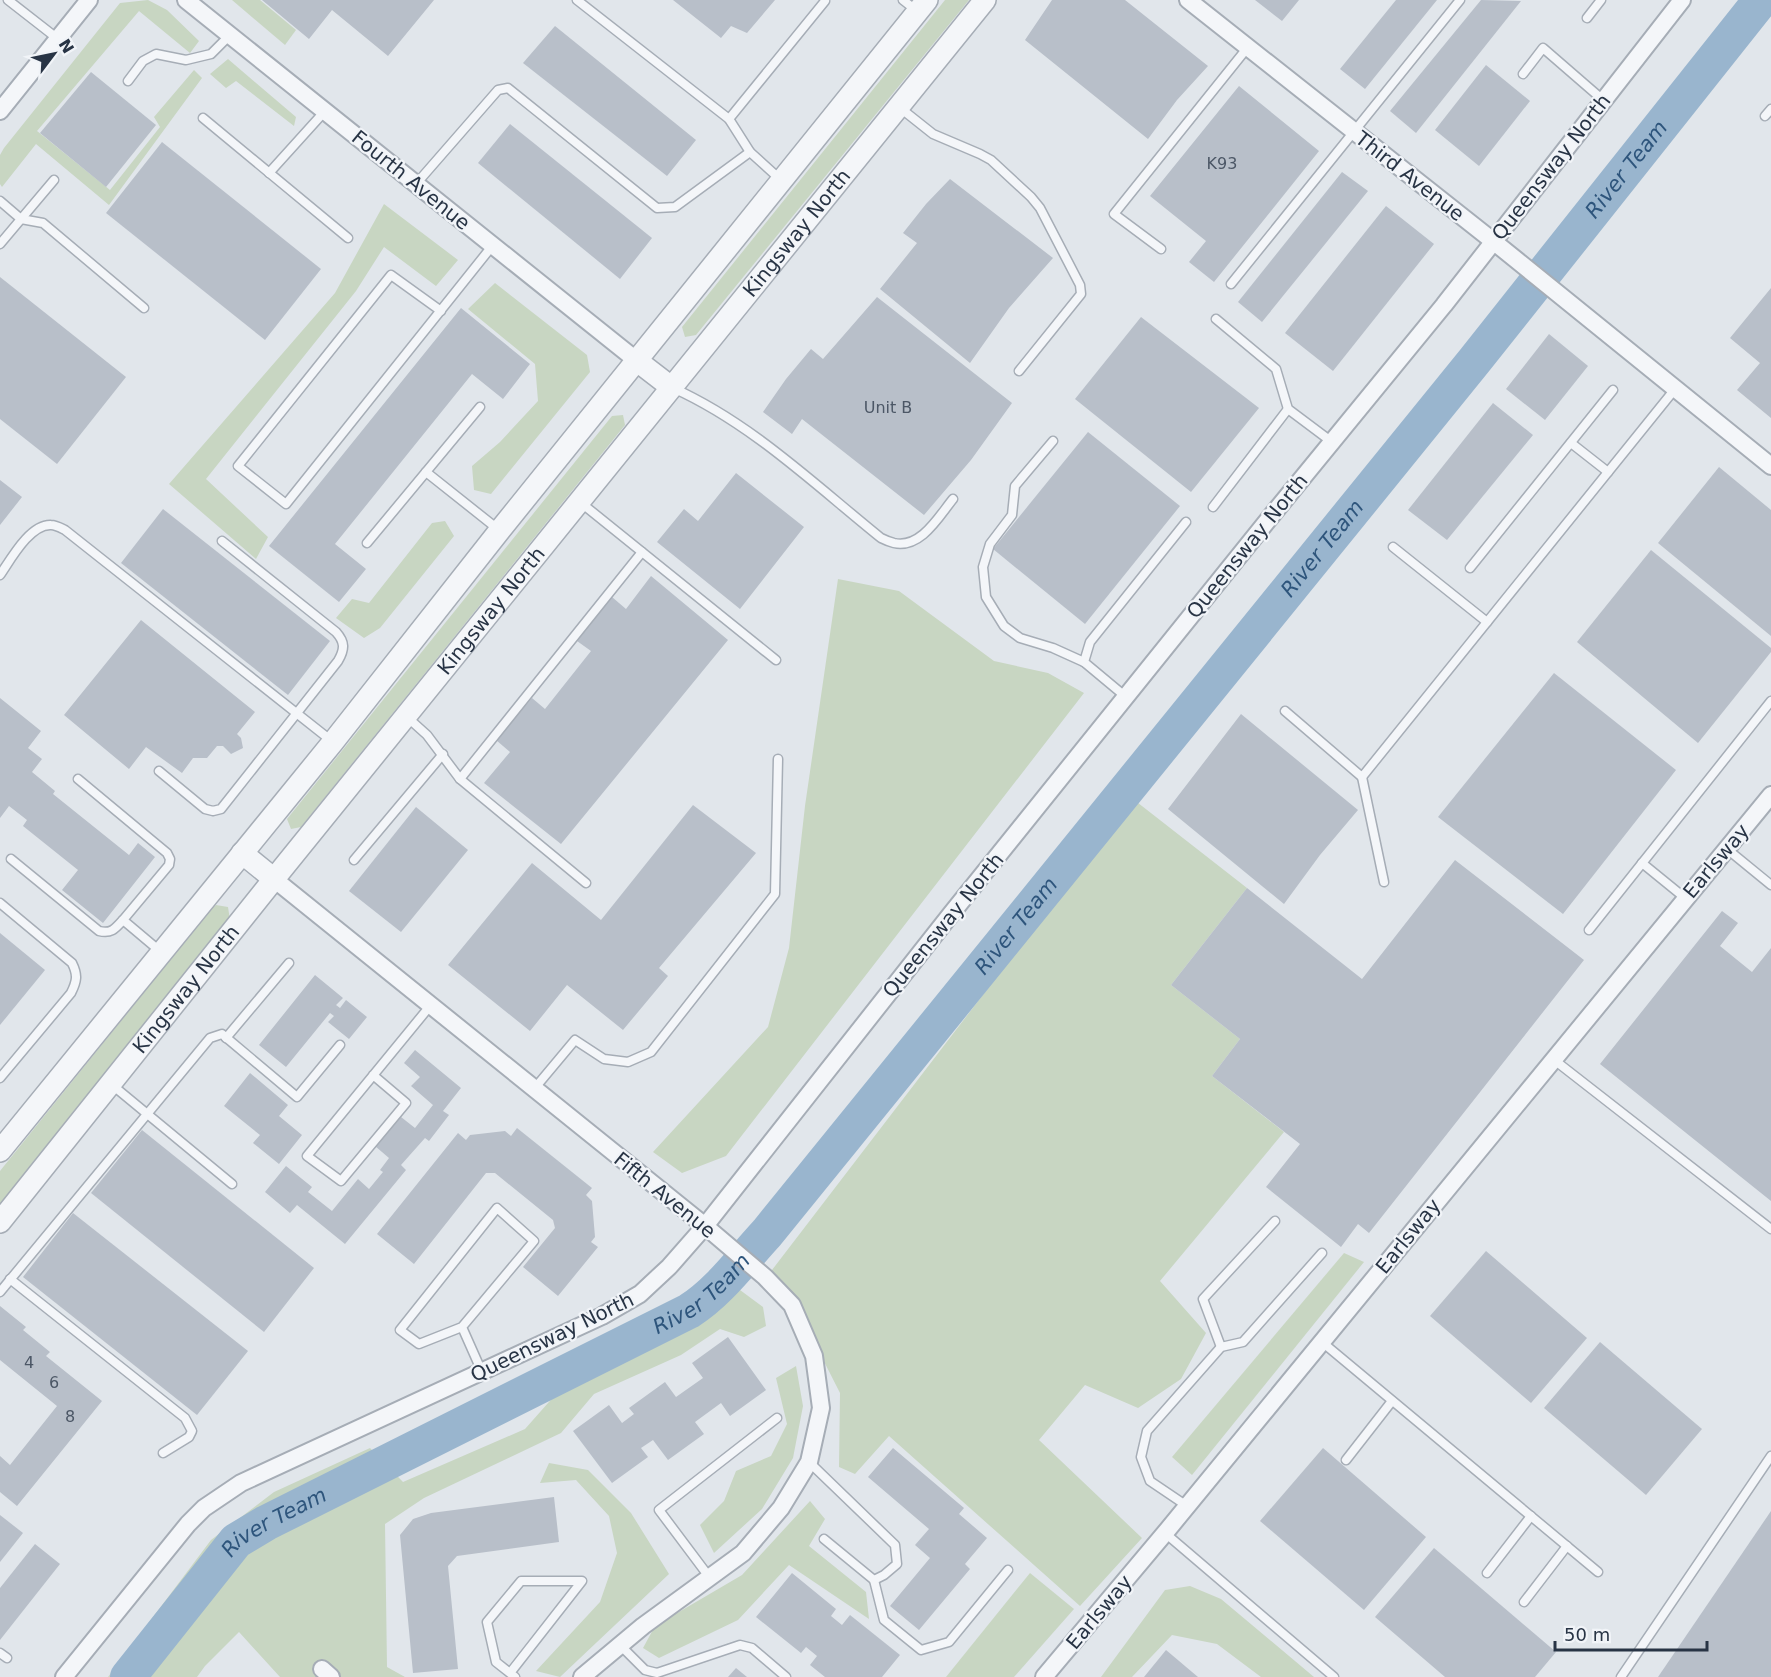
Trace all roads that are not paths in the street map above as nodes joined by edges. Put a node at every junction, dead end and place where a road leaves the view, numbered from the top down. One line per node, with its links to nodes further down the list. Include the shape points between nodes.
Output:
1 (8, 0): 14 (lane)
2 (90, 0): 14 (street)
3 (186, 0): 13 (street, Fourth Avenue)
4 (577, 0): 23 (lane)
5 (985, 0): 19 (street, Kingsway North)
6 (1188, 0): 15 (street, Third Avenue)
7 (1460, 0): 24 (lane)
8 (1601, 0): 12 (lane)
9 (1682, 0): 18 (street, Queensway North)
10 (825, 1): 23 (lane)
11 (916, 4): 28 (street)
12 (1587, 18)
13 (230, 35): 17 (lane, via 211,54 186,60 156,54 143,62); 21 (street, Fourth Avenue)
14 (58, 39): 20 (street)
15 (1248, 47): 24 (street, Third Avenue); 36 (lane, via 1114,213)
16 (1523, 74): 18 (lane, via 1544,48)
17 (128, 81)
18 (1603, 100): 33 (street, Queensway North)
19 (898, 106): 42 (lane, via 933,134 991,160 1031,196 1080,285 1081,294); 43 (street, Kingsway North)
20 (0, 111)
21 (325, 111): 26 (lane); 29 (street, Fourth Avenue)
22 (203, 118): 26 (lane)
23 (729, 118): 25 (lane)
24 (1354, 131): 33 (street, Third Avenue); 37 (lane)
25 (750, 152): 28 (lane); 29 (lane, via 675,207 657,208 508,88 498,90)
26 (269, 173): 32 (lane)
27 (54, 180): 31 (lane)
28 (782, 181): 41 (street)
29 (416, 184): 35 (street, Fourth Avenue)
30 (0, 201): 31 (lane)
31 (21, 219): 34 (lane); 38 (lane, via 43,223)
32 (348, 238)
33 (1493, 241): 44 (street, Third Avenue); 49 (street, Queensway North)
34 (0, 244)
35 (493, 245): 39 (lane); 41 (street, Fourth Avenue)
36 (1161, 249)
37 (1231, 284)
38 (144, 308)
39 (441, 311): 39 (lane, via 286,504 238,466 391,275)
40 (1216, 319): 47 (lane, via 1276,369)
41 (636, 360): 43 (street); 58 (street)
42 (1019, 371)
43 (671, 387): 54 (lane, via 742,425 881,538 895,544 910,543 923,535); 55 (street, Kingsway North)
44 (1675, 389): 51 (street, Third Avenue); 53 (lane)
45 (1613, 390): 50 (lane)
46 (480, 407): 52 (lane)
47 (1288, 409): 49 (lane); 56 (lane)
48 (1053, 441): 67 (lane, via 1015,486 1012,515 990,544 983,567 986,597 1004,626 1020,638)
49 (1332, 442): 68 (street, Queensway North)
50 (1571, 443): 53 (lane); 63 (lane)
51 (1771, 466)
52 (426, 472): 58 (lane); 60 (lane)
53 (1608, 472): 65 (lane)
54 (953, 499)
55 (580, 501): 62 (lane); 72 (street, Kingsway North)
56 (1213, 507)
57 (1186, 522): 67 (lane, via 1090,642)
58 (500, 530): 73 (street)
59 (222, 541): 71 (lane, via 342,639 344,646 338,661)
60 (367, 543)
61 (1393, 547): 65 (lane)
62 (642, 552): 66 (lane); 79 (lane)
63 (1470, 568)
64 (0, 574): 71 (lane, via 28,536 40,527 52,525 65,530)
65 (1487, 622): 77 (lane)
66 (776, 660)
67 (1084, 662): 68 (lane)
68 (1126, 697): 109 (street, Queensway North)
69 (1771, 701): 85 (lane)
70 (1285, 711): 77 (lane)
71 (297, 713): 73 (lane); 76 (lane, via 221,809 206,809)
72 (407, 716): 74 (lane); 86 (street, Kingsway North)
73 (333, 742): 82 (street)
74 (442, 754): 79 (lane); 84 (lane)
75 (778, 759): 103 (lane, via 775,894 651,1052 628,1062 604,1059 575,1040)
76 (159, 771)
77 (1362, 777): 87 (lane)
78 (78, 779): 92 (lane, via 170,859)
79 (460, 779): 88 (lane)
80 (1771, 795): 81 (street, Earlsway)
81 (1727, 849): 89 (lane); 90 (street, Earlsway)
82 (242, 853): 86 (street); 94 (street)
83 (11, 859): 92 (lane, via 99,931 115,930)
84 (354, 860)
85 (1642, 863): 90 (lane); 93 (lane)
86 (274, 879): 96 (street, Fifth Avenue); 102 (street, Kingsway North)
87 (1384, 882)
88 (586, 883)
89 (1771, 885)
90 (1685, 898): 99 (street, Earlsway)
91 (0, 903): 101 (lane, via 72,963 77,973 71,993)
92 (123, 920): 94 (lane)
93 (1589, 930)
94 (161, 952): 105 (street)
95 (289, 963): 97 (lane)
96 (430, 1006): 100 (lane); 103 (street, Fifth Avenue)
97 (226, 1038): 98 (lane, via 297,1097); 104 (lane, via 222,1034 210,1038)
98 (340, 1045)
99 (1554, 1059): 110 (lane); 115 (street, Earlsway)
100 (373, 1075): 100 (lane, via 406,1103 341,1181 307,1156)
101 (0, 1078)
102 (111, 1084): 104 (lane); 108 (street, Kingsway North)
103 (534, 1089): 109 (street, Fifth Avenue)
104 (146, 1113): 106 (lane); 112 (lane)
105 (0, 1151)
106 (232, 1184)
107 (1275, 1221): 116 (lane, via 1203,1299)
108 (0, 1222)
109 (705, 1226): 117 (street, Queensway North, via 640,1294); 123 (street, Fifth Avenue, via 792,1305 814,1356 821,1408)
110 (1771, 1229)
111 (1322, 1253): 116 (lane, via 1243,1342)
112 (10, 1279): 113 (lane); 120 (lane, via 185,1418 192,1431 189,1437)
113 (0, 1292)
114 (462, 1327): 114 (lane, via 419,1344 400,1330 497,1208 534,1241); 117 (lane)
115 (1322, 1342): 118 (lane); 124 (street, Earlsway)
116 (1221, 1347): 124 (lane, via 1147,1431 1141,1458 1149,1481)
117 (482, 1372): 137 (street, Queensway North, via 241,1483 219,1497 188,1524)
118 (1392, 1401): 122 (lane); 125 (lane)
119 (777, 1418): 132 (lane, via 659,1510)
120 (163, 1453)
121 (1771, 1456): 142 (lane)
122 (1346, 1460)
123 (808, 1462): 132 (street, Fifth Avenue, via 781,1508 743,1553); 133 (lane, via 895,1545 897,1564)
124 (1188, 1506): 126 (street, Earlsway)
125 (1531, 1516): 128 (lane); 131 (lane)
126 (1165, 1533): 140 (street, Earlsway); 141 (lane)
127 (825, 1539): 133 (lane)
128 (1567, 1546): 130 (lane); 134 (lane)
129 (1008, 1570): 133 (lane, via 949,1642 921,1650 884,1620)
130 (1598, 1572)
131 (1487, 1573)
132 (710, 1578): 135 (street, Fifth Avenue)
133 (874, 1580)
134 (1524, 1602)
135 (619, 1644): 138 (street, Fifth Avenue); 139 (lane, via 645,1670 657,1673 740,1645 752,1648)
136 (512, 1675): 136 (lane, via 496,1662 487,1622 521,1581 582,1581)
137 (64, 1677)
138 (582, 1677)
139 (786, 1677)
140 (1044, 1677)
141 (1334, 1677)
142 (1621, 1677)

